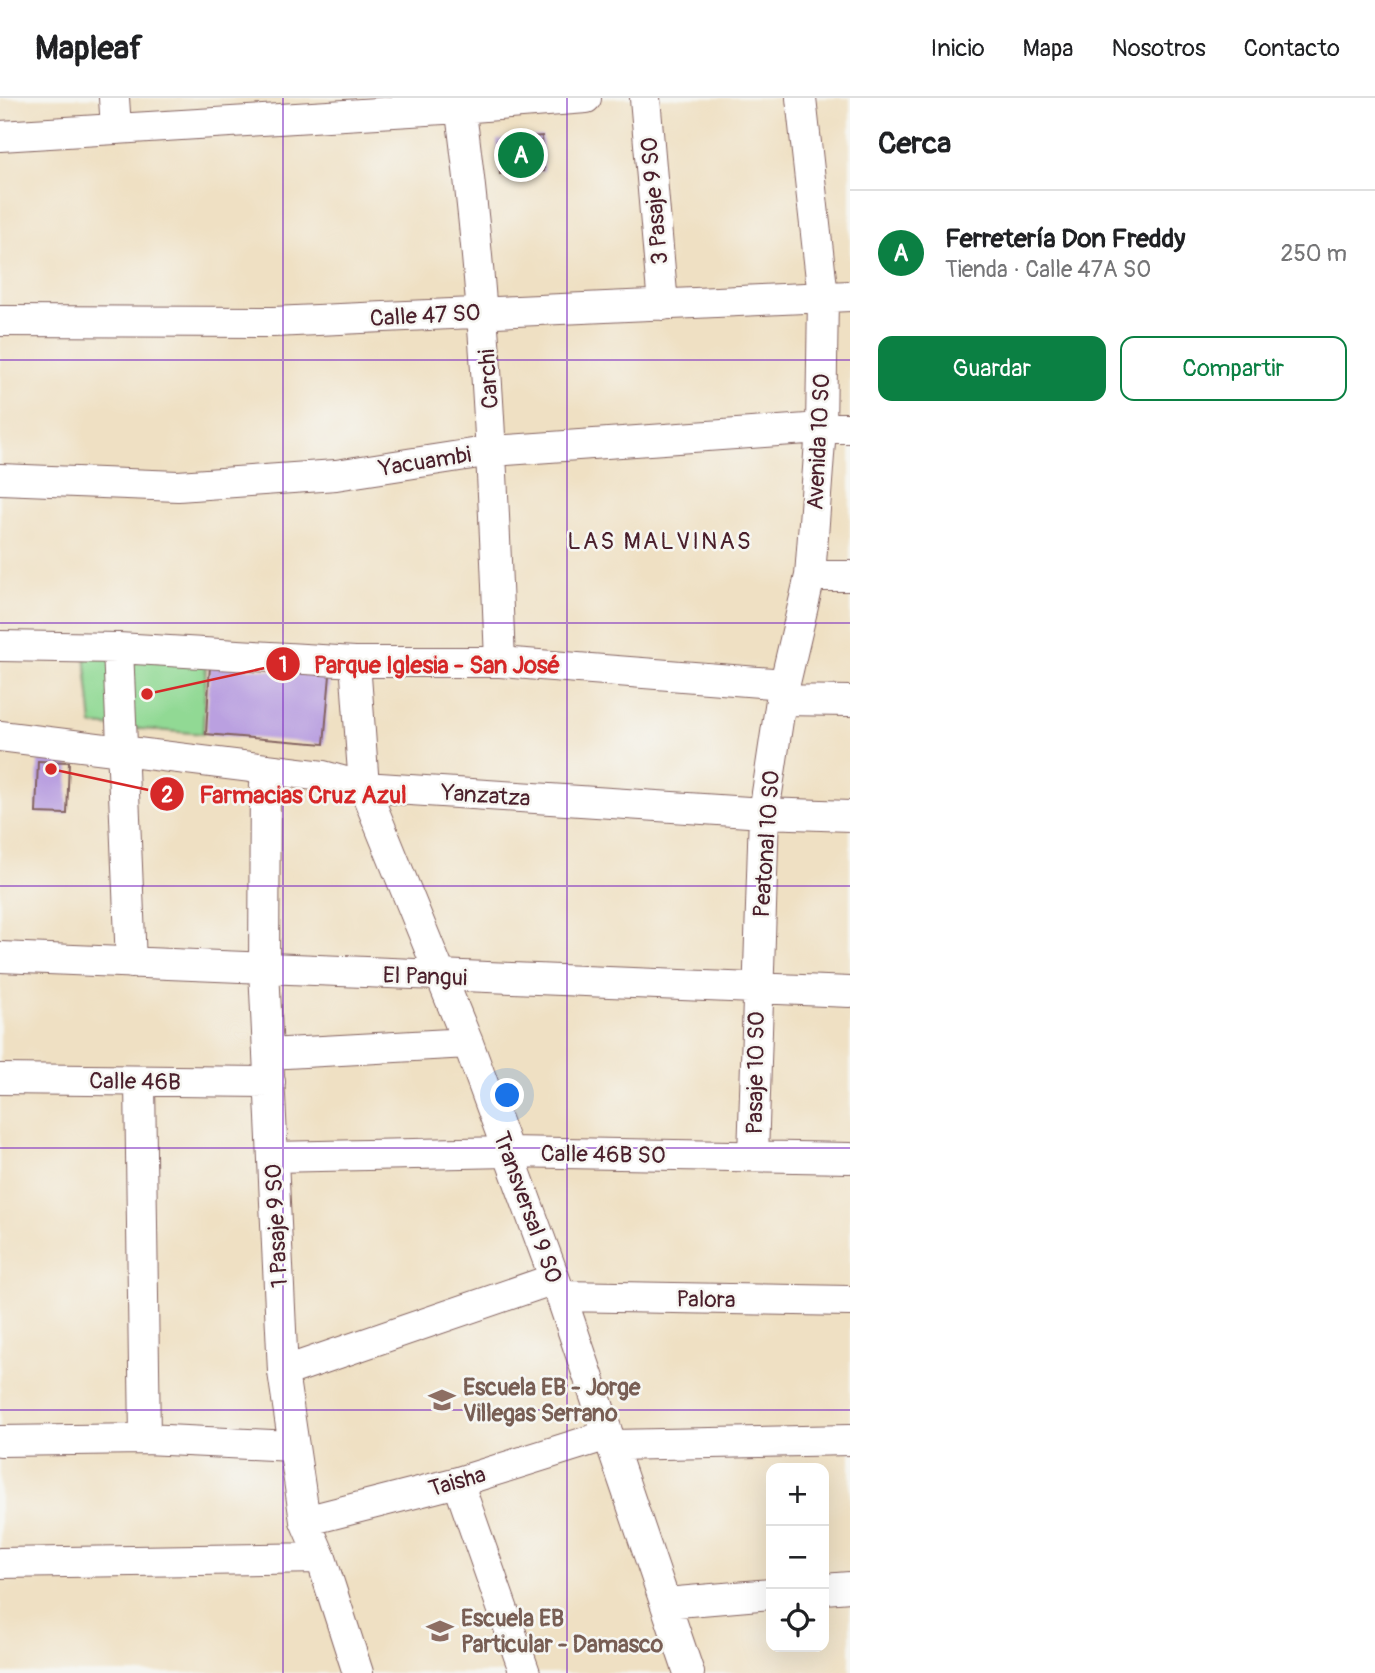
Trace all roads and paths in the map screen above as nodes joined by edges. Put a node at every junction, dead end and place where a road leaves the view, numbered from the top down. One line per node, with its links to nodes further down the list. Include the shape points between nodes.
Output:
1 (114, 98): 6 (street)
2 (586, 98): 5 (street)
3 (645, 98): 9 (street, 3 Pasaje 9 SO)
4 (801, 98): 8 (street, Avenida 10 SO)
5 (460, 103): 6 (street); 10 (street, Carchi)
6 (116, 128): 7 (street)
7 (0, 136)
8 (836, 297): 9 (street, Calle 47 SO); 12 (street, Avenida 10 SO)
9 (663, 305): 10 (street, Calle 47 SO)
10 (484, 313): 11 (street, Calle 47 SO, via 273,322); 13 (street, Carchi)
11 (0, 321)
12 (835, 428): 13 (street, Yacuambi); 15 (street, Avenida 10 SO)
13 (492, 451): 14 (street, Yacuambi, via 336,475 177,486); 20 (street, Carchi)
14 (0, 479)
15 (810, 576): 16 (street); 21 (street, Avenida 10 SO)
16 (850, 576)
17 (0, 646): 18 (street)
18 (118, 648): 19 (street); 24 (street)
19 (355, 662): 20 (street); 26 (street, Transversal 9 SO)
20 (500, 662): 21 (street)
21 (783, 692): 22 (street); 27 (street, Peatonal 10 SO)
22 (850, 701)
23 (0, 736): 24 (street, Yanzatza)
24 (124, 752): 25 (street, Yanzatza); 30 (street)
25 (265, 769): 26 (street, Yanzatza); 31 (street, 1 Pasaje 9 SO)
26 (364, 787): 27 (street, Yanzatza); 32 (street, Transversal 9 SO)
27 (764, 813): 28 (street, Yanzatza); 33 (street, Peatonal 10 SO)
28 (850, 816)
29 (0, 957): 30 (street, El Pangui)
30 (131, 963): 31 (street, El Pangui)
31 (264, 969): 32 (street, El Pangui); 36 (street, 1 Pasaje 9 SO)
32 (441, 976): 33 (street, El Pangui); 35 (street, Transversal 9 SO)
33 (757, 989): 34 (street, El Pangui); 40 (street, Pasaje 10 SO)
34 (850, 992)
35 (468, 1043): 36 (street, Calle 46B); 39 (street, Transversal 9 SO)
36 (269, 1068): 38 (street, Calle 46B); 41 (street, 1 Pasaje 9 SO)
37 (0, 1079): 38 (street, Calle 46B)
38 (140, 1081): 46 (street)
39 (508, 1152): 40 (street, Calle 46B SO); 41 (street, Calle 46B SO); 43 (street, Transversal 9 SO)
40 (754, 1156): 42 (street, Calle 46B SO)
41 (273, 1157): 45 (street, 1 Pasaje 9 SO)
42 (850, 1158)
43 (557, 1288): 44 (street, Palora); 45 (street, Palora); 47 (street, Transversal 9 SO)
44 (850, 1301)
45 (282, 1372): 50 (street, 1 Pasaje 9 SO)
46 (145, 1439): 49 (street); 50 (street)
47 (610, 1440): 48 (street, Taisha); 51 (street, Taisha); 58 (street, Transversal 9 SO)
48 (850, 1440)
49 (0, 1441)
50 (292, 1446): 52 (street, 1 Pasaje 9 SO)
51 (458, 1482): 52 (street, Taisha); 60 (street)
52 (305, 1521): 53 (street, 1 Pasaje 9 SO)
53 (321, 1559): 54 (street); 59 (street, 1 Pasaje 9 SO)
54 (0, 1563)
55 (850, 1587): 56 (street)
56 (829, 1589)
57 (766, 1594): 58 (street)
58 (666, 1603): 61 (street, Transversal 9 SO)
59 (358, 1673)
60 (525, 1673)
61 (689, 1673)

